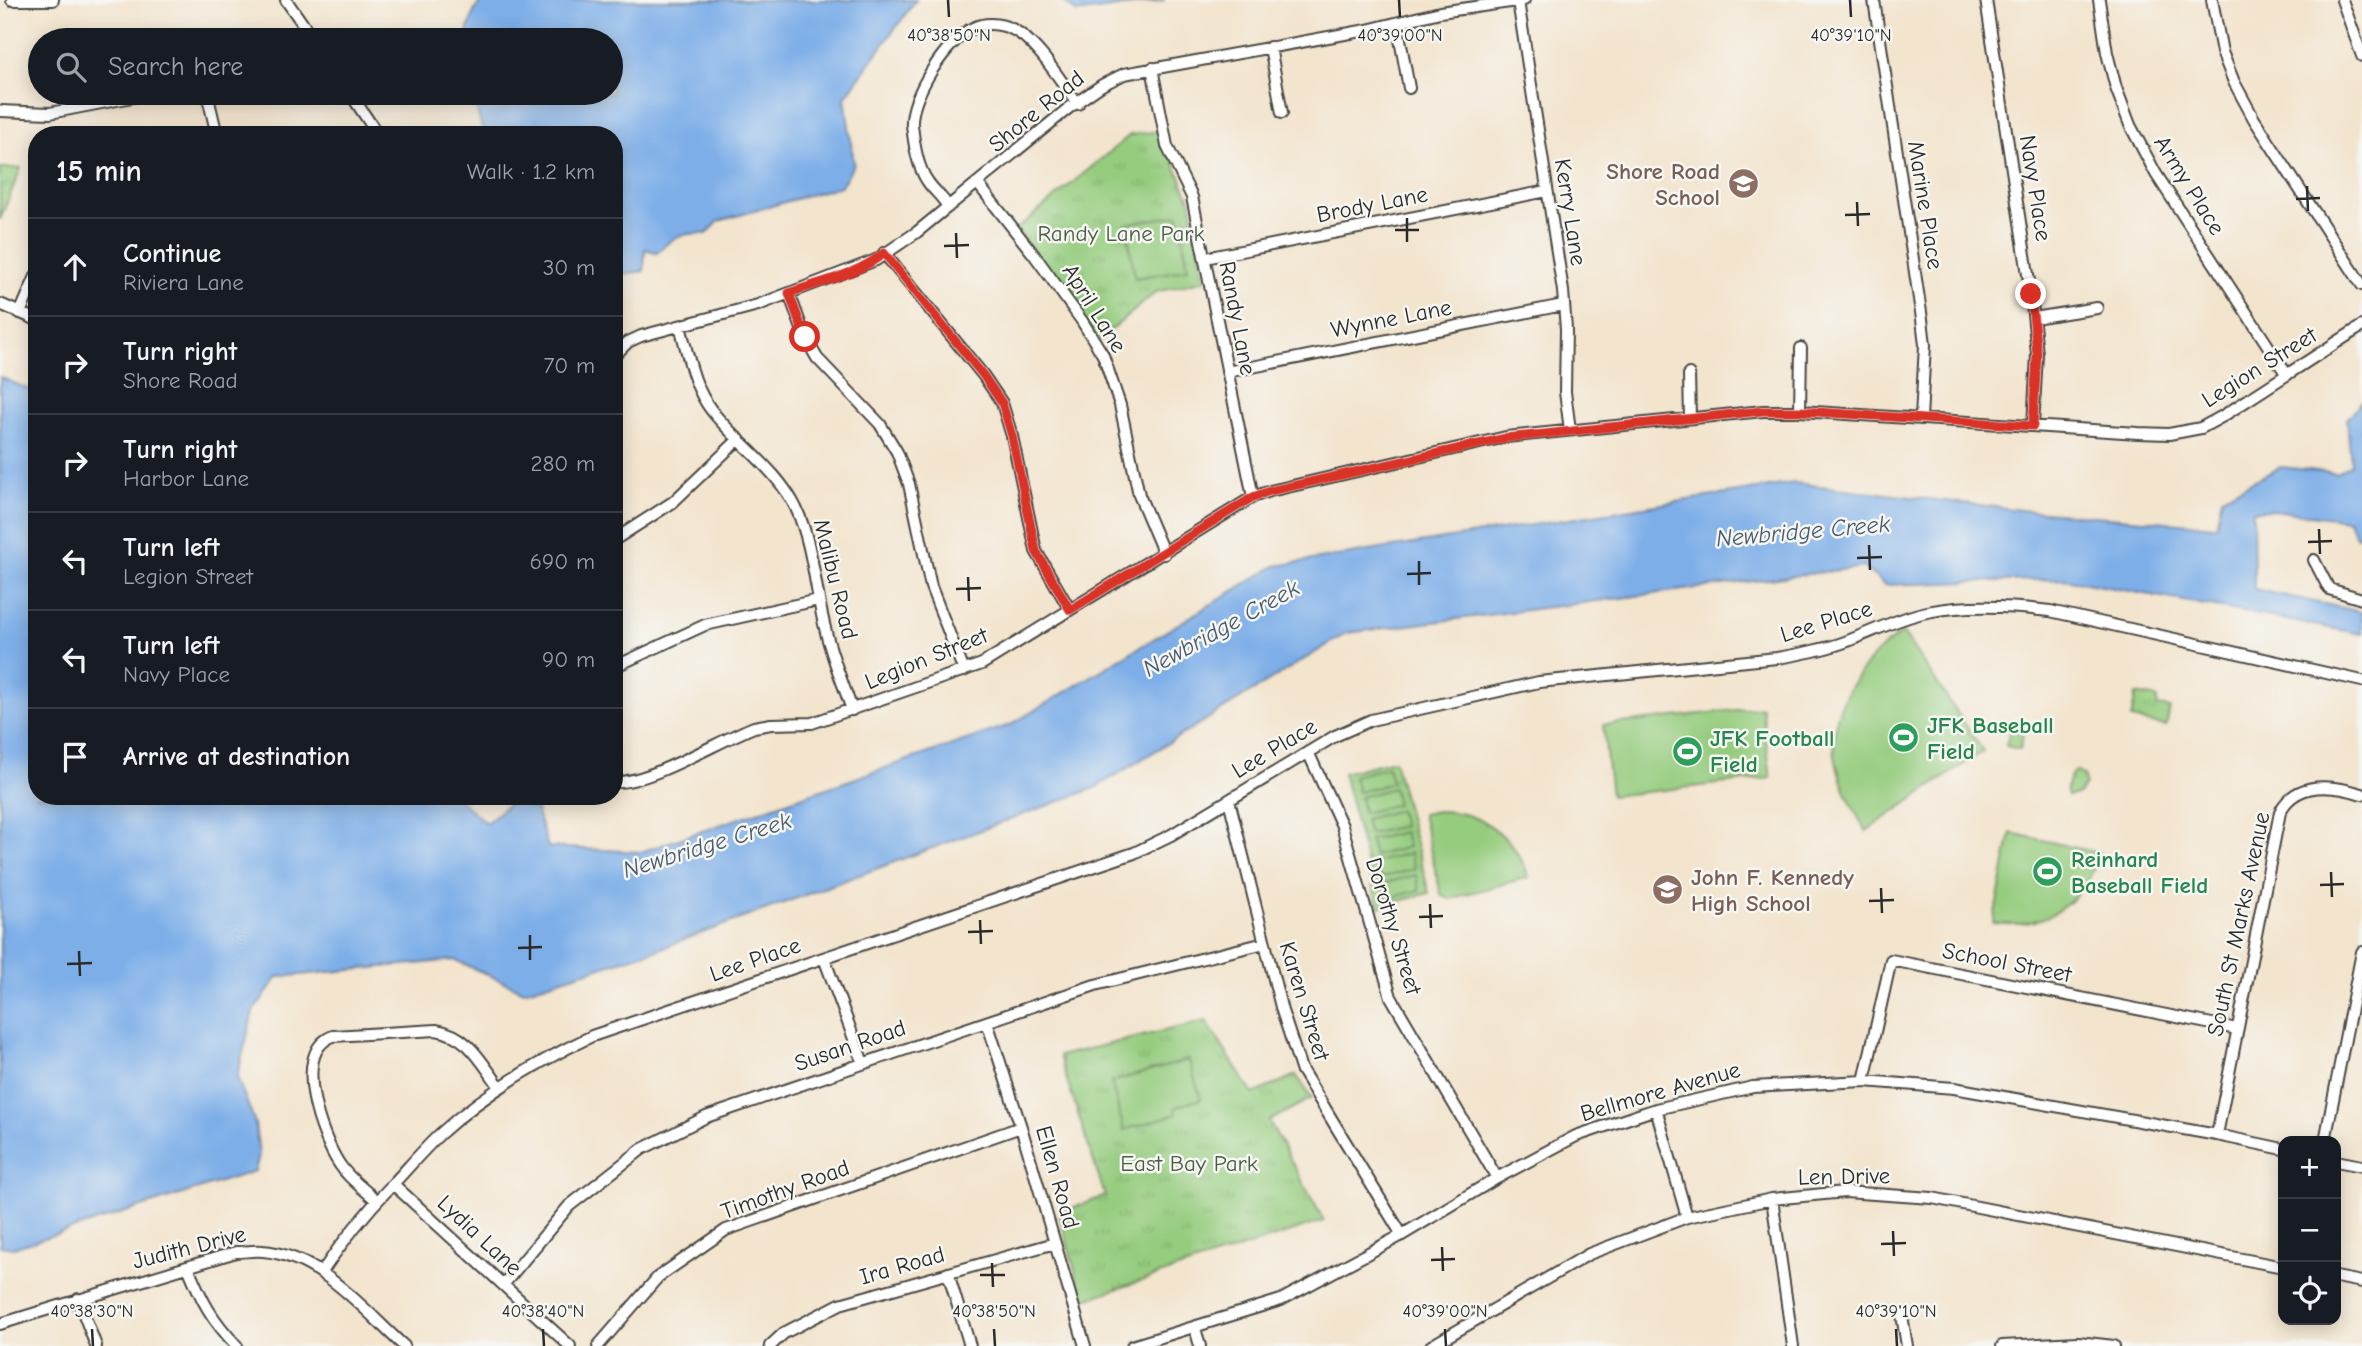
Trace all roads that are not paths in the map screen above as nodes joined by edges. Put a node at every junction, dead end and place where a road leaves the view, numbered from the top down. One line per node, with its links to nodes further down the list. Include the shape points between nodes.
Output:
1 (12, 0): 2 (street)
2 (53, 0)
3 (286, 0): 11 (street)
4 (1874, 0): 47 (street, Marine Place, via 1923,319)
5 (1986, 0): 37 (street, Navy Place)
6 (2099, 0): 44 (street, Army Place, via 2107,53 2130,125 2156,174)
7 (2212, 0): 29 (street, via 2222,52 2234,82)
8 (2342, 0): 13 (street)
9 (1521, 1): 10 (street, Shore Road); 25 (street, Kerry Lane)
10 (1397, 23): 12 (street, Shore Road); 15 (street)
11 (306, 28)
12 (1270, 47): 14 (street, Shore Road); 21 (street)
13 (2362, 56)
14 (1152, 68): 16 (street, Shore Road, via 1110,80); 28 (street, Randy Lane, via 1163,134 1192,197)
15 (1409, 88)
16 (1078, 104): 24 (street, Shore Road); 26 (street, via 1020,34 995,24 965,32 927,80 913,111 920,166)
17 (91, 105): 20 (street, via 50,113)
18 (210, 105): 22 (street)
19 (358, 105): 23 (street)
20 (0, 111)
21 (1282, 113)
22 (215, 126)
23 (373, 126)
24 (978, 184): 26 (street, Shore Road); 53 (street, April Lane, via 1083,321 1103,355 1120,405 1139,495)
25 (1546, 191): 28 (street, Brody Lane); 33 (street, Kerry Lane)
26 (948, 207): 27 (street, Shore Road)
27 (884, 253): 30 (street, Shore Road, via 855,270); 57 (street, via 1002,403 1036,551)
28 (1205, 258): 42 (street, Randy Lane)
29 (2362, 285)
30 (789, 293): 38 (street, Shore Road); 59 (street, via 817,358 880,424 897,452 909,484 931,587)
31 (28, 295): 35 (street)
32 (0, 304): 35 (street)
33 (1563, 306): 42 (street, Wynne Lane); 49 (street, Kerry Lane)
34 (2097, 308): 37 (street)
35 (20, 313): 36 (street)
36 (28, 316)
37 (2034, 318): 48 (street, Navy Place)
38 (680, 326): 40 (street, Shore Road, via 641,335); 50 (street, Malibu Road, via 702,395)
39 (2362, 326): 44 (street, Legion Street)
40 (623, 347)
41 (1801, 348): 45 (street)
42 (1227, 372): 51 (street, Randy Lane)
43 (1689, 374): 46 (street)
44 (2287, 375): 48 (street, Legion Street, via 2223,416 2185,433)
45 (1800, 411): 46 (street, Legion Street); 47 (street, Legion Street)
46 (1690, 418): 49 (street, Legion Street)
47 (1921, 418): 48 (street, Legion Street)
48 (2033, 426)
49 (1570, 430): 51 (street, Legion Street, via 1506,438)
50 (739, 439): 52 (street, via 674,502); 56 (street, Malibu Road, via 775,477 795,507)
51 (1253, 497): 53 (street, Legion Street)
52 (623, 534)
53 (1164, 554): 57 (street, Legion Street)
54 (2314, 560): 55 (street, via 2329,589)
55 (2362, 599)
56 (818, 600): 58 (street, via 705,625); 61 (street, Malibu Road)
57 (1070, 610): 59 (street, Legion Street)
58 (623, 663)
59 (964, 671): 61 (street, Legion Street)
60 (2362, 681): 62 (street, Lee Place, via 2050,611 1972,606 1927,612 1846,642 1777,659 1539,681 1355,726)
61 (852, 710): 63 (street, Legion Street, via 812,723 754,727 654,774)
62 (1308, 752): 65 (street, Lee Place); 81 (street, Dorothy Street, via 1342,825 1391,997)
63 (623, 781)
64 (2362, 794): 70 (street, South St Marks Avenue, via 2314,788 2284,804)
65 (1229, 800): 66 (street, Karen Street); 68 (street, Lee Place, via 1134,853)
66 (1265, 943): 69 (street, Susan Road, via 1095,985); 86 (street, Karen Street, via 1301,1069)
67 (2362, 953): 77 (street)
68 (824, 958): 71 (street); 73 (street, Lee Place, via 592,1037)
69 (987, 1022): 71 (street, Susan Road); 75 (street, Ellen Road)
70 (2237, 1029): 72 (street, School Street, via 1891,960); 76 (street, South St Marks Avenue)
71 (863, 1063): 94 (street, Susan Road, via 705,1117 642,1149 569,1206)
72 (1864, 1082): 74 (street, Bellmore Avenue, via 1753,1087); 76 (street, Bellmore Avenue, via 1954,1088)
73 (500, 1087): 82 (street, Lee Place, via 439,1135); 84 (street, via 467,1042 450,1032 333,1036 321,1043 313,1058 312,1081 325,1136 340,1165)
74 (1656, 1109): 81 (street, Bellmore Avenue, via 1576,1136); 85 (street)
75 (1021, 1127): 87 (street, Ellen Road); 104 (street, Timothy Road, via 726,1230 658,1277)
76 (2217, 1135): 78 (street, Bellmore Avenue)
77 (2326, 1136)
78 (2278, 1148)
79 (2341, 1162): 80 (street)
80 (2362, 1166)
81 (1497, 1178): 86 (street, Bellmore Avenue)
82 (393, 1184): 84 (street, Lee Place); 94 (street, Lydia Lane)
83 (1773, 1199): 85 (street, Len Drive); 88 (street, Len Drive, via 1845,1192 1932,1198); 111 (street)
84 (376, 1200): 90 (street, Lee Place)
85 (1687, 1217): 110 (street, Len Drive, via 1589,1254)
86 (1402, 1235): 98 (street, Bellmore Avenue, via 1281,1300)
87 (1055, 1243): 91 (street, Ira Road); 107 (street, Ellen Road)
88 (2278, 1266)
89 (188, 1267): 90 (street, Judith Drive, via 236,1252 262,1251 291,1256); 95 (street, Judith Drive); 101 (street, via 215,1324)
90 (322, 1272): 102 (street, Judith Drive)
91 (948, 1273): 105 (street, Ira Road, via 840,1304 784,1333); 106 (street)
92 (2341, 1278): 93 (street)
93 (2362, 1282)
94 (503, 1285): 103 (street, Lydia Lane)
95 (78, 1299): 97 (street, Judith Drive); 100 (street)
96 (1902, 1315): 112 (street)
97 (0, 1324)
98 (1195, 1328): 108 (street, Bellmore Avenue); 109 (street)
99 (2048, 1345): 113 (street); 114 (street)
100 (96, 1346)
101 (237, 1346)
102 (404, 1346)
103 (570, 1346)
104 (598, 1346)
105 (770, 1346)
106 (970, 1346)
107 (1085, 1346)
108 (1132, 1346)
109 (1200, 1346)
110 (1431, 1346)
111 (1793, 1346)
112 (1907, 1346)
113 (2002, 1346)
114 (2114, 1346)

